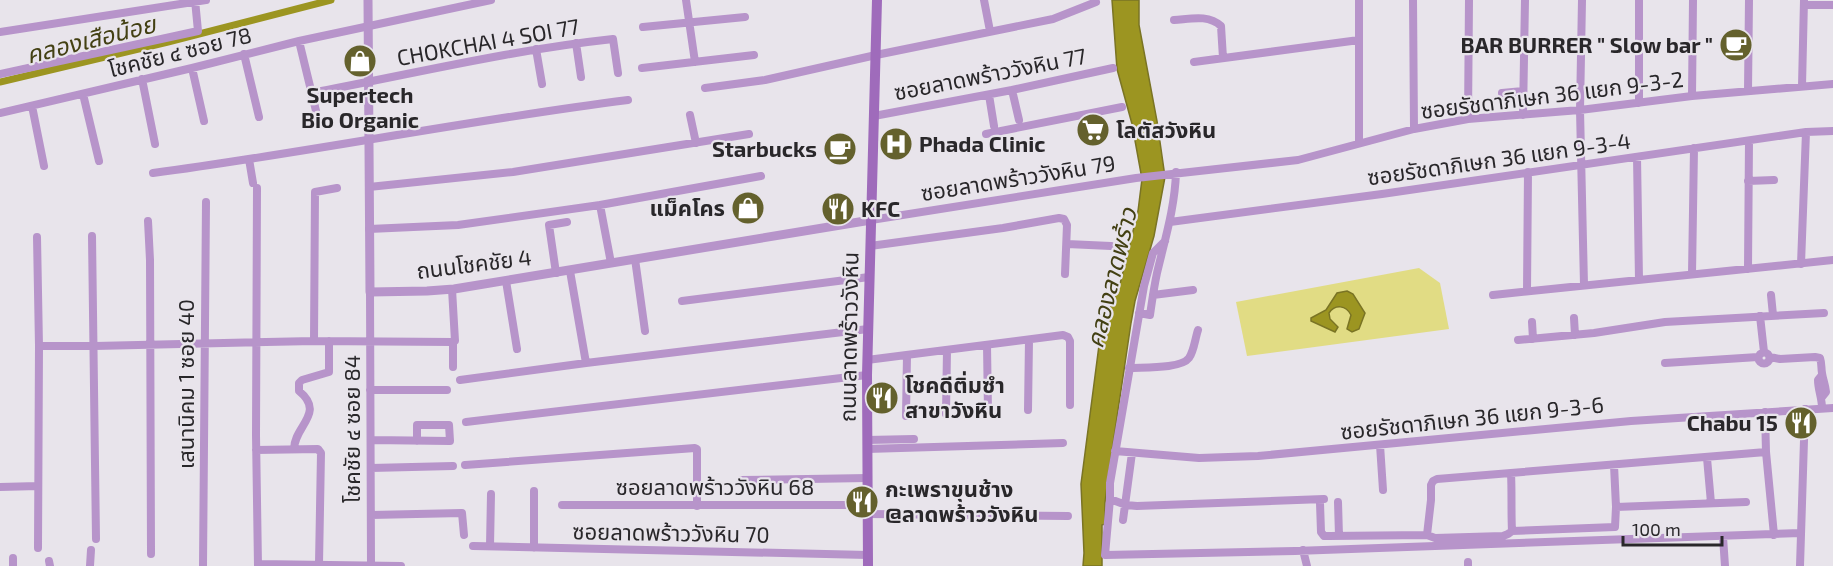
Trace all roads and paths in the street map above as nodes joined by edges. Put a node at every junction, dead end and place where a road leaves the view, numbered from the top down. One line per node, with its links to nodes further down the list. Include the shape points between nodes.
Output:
1 (206, 0): 15 (street)
2 (368, 0): 22 (street)
3 (491, 0): 22 (street, โชคชัย ๔ ซอย 78)
4 (686, 0): 21 (street)
5 (877, 0): 32 (main road, ถนนลาดพร้าววังหิน)
6 (984, 0): 24 (street)
7 (1359, 0): 26 (street)
8 (1413, 0): 71 (street)
9 (1469, 0): 68 (street)
10 (1525, 0): 49 (street)
11 (1582, 0): 60 (street)
12 (1639, 0): 57 (street)
13 (1693, 0): 55 (street)
14 (1749, 0): 50 (street)
15 (195, 1): 25 (street); 40 (street, via 198,31)
16 (1096, 2): 24 (street, via 1053,19)
17 (1804, 3): 18 (street); 46 (street)
18 (1833, 5)
19 (745, 17): 21 (street)
20 (1174, 20): 33 (street, via 1208,18 1218,23)
21 (690, 23): 23 (street); 34 (street)
22 (368, 27): 27 (street, โชคชัย ๔ ซอย 78); 43 (street)
23 (643, 27)
24 (990, 31): 32 (street)
25 (0, 32)
26 (1359, 40): 33 (street); 79 (street)
27 (299, 41): 30 (street, โชคชัย ๔ ซอย 78); 51 (street)
28 (576, 43): 29 (street, CHOKCHAI 4 SOI 77); 39 (street, CHOKCHAI 4 SOI 77, via 614,40); 41 (street)
29 (536, 49): 43 (street, CHOKCHAI 4 SOI 77); 44 (street)
30 (244, 54): 36 (street, โชคชัย ๔ ซอย 78); 66 (street)
31 (754, 55): 34 (street)
32 (876, 55): 47 (street, via 765,80); 65 (main road, ถนนลาดพร้าววังหิน)
33 (1223, 58): 35 (street)
34 (695, 62): 37 (street)
35 (1194, 62)
36 (192, 68): 42 (street, โชคชัย ๔ ซอย 78); 69 (street)
37 (642, 68)
38 (1113, 68): 48 (street, ซอยลาดพร้าววังหิน 77)
39 (618, 73)
40 (0, 74)
41 (581, 77)
42 (142, 79): 53 (street, โชคชัย ๔ ซอย 78); 80 (street)
43 (368, 82): 51 (street, CHOKCHAI 4 SOI 77); 76 (street)
44 (542, 84)
45 (1833, 84): 46 (street, ซอยรัชดาภิเษก 36 แยก 9-3-2)
46 (1802, 86): 50 (street, ซอยรัชดาภิเษก 36 แยก 9-3-2)
47 (705, 88)
48 (1012, 90): 54 (street, ซอยลาดพร้าววังหิน 77); 67 (street)
49 (1524, 91): 52 (street); 64 (street)
50 (1748, 91): 55 (street, ซอยรัชดาภิเษก 36 แยก 9-3-2)
51 (311, 93): 62 (street)
52 (1502, 93)
53 (83, 94): 58 (street, โชคชัย ๔ ซอย 78); 84 (street)
54 (989, 94): 65 (street, ซอยลาดพร้าววังหิน 77); 70 (street)
55 (1692, 96): 57 (street, ซอยรัชดาภิเษก 36 แยก 9-3-2)
56 (628, 100): 76 (street)
57 (1639, 103): 60 (street, ซอยรัชดาภิเษก 36 แยก 9-3-2)
58 (32, 106): 61 (street, โชคชัย ๔ ซอย 78); 86 (street)
59 (1122, 107): 75 (street)
60 (1580, 110): 64 (street, ซอยรัชดาภิเษก 36 แยก 9-3-2); 85 (street)
61 (0, 113)
62 (317, 115)
63 (690, 115): 78 (street)
64 (1523, 115): 68 (street, ซอยรัชดาภิเษก 36 แยก 9-3-2)
65 (874, 116): 98 (main road, ถนนลาดพร้าววังหิน)
66 (259, 117)
67 (1019, 120)
68 (1468, 120): 71 (street, ซอยรัชดาภิเษก 36 แยก 9-3-2)
69 (204, 121)
70 (994, 126)
71 (1414, 129): 79 (street, ซอยรัชดาภิเษก 36 แยก 9-3-2)
72 (1833, 131): 73 (street, ซอยรัชดาภิเษก 36 แยก 9-3-4)
73 (1806, 132): 77 (street, ซอยรัชดาภิเษก 36 แยก 9-3-4); 112 (street)
74 (749, 134): 78 (street)
75 (986, 134)
76 (369, 139): 83 (street); 94 (street)
77 (1749, 141): 81 (street, ซอยรัชดาภิเษก 36 แยก 9-3-4); 93 (street)
78 (696, 143): 94 (street, via 513,172)
79 (1359, 143): 88 (street, ซอยรัชดาภิเษก 36 แยก 9-3-2, via 1298,160)
80 (155, 144)
81 (1694, 148): 82 (street, ซอยรัชดาภิเษก 36 แยก 9-3-4); 117 (street)
82 (1637, 157): 85 (street, ซอยรัชดาภิเษก 36 แยก 9-3-4); 119 (street)
83 (249, 159): 87 (street); 148 (street, via 255,185)
84 (99, 161)
85 (1581, 165): 89 (street, ซอยรัชดาภิเษก 36 แยก 9-3-4); 121 (street)
86 (44, 166)
87 (153, 172)
88 (1176, 172): 91 (street, ซอยรัชดาภิเษก 36 แยก 9-3-2); 101 (street)
89 (1528, 172): 101 (street, ซอยรัชดาภิเษก 36 แยก 9-3-4); 124 (street)
90 (761, 176): 97 (street)
91 (1136, 178): 98 (street, ซอยลาดพร้าววังหิน 79)
92 (1774, 180): 93 (street)
93 (1748, 181): 113 (street)
94 (369, 187): 102 (street)
95 (337, 188): 143 (street, via 315,192)
96 (206, 202): 147 (street, เสนานิคม 1 ซอย 40)
97 (600, 205): 102 (street, via 458,225); 111 (street)
98 (871, 220): 107 (main road, ถนนลาดพร้าววังหิน); 109 (street, ถนนโชคชัย 4)
99 (148, 221): 149 (street)
100 (567, 222): 115 (street, via 549,225)
101 (1170, 222): 105 (street)
102 (369, 229): 125 (street)
103 (92, 236): 152 (street)
104 (37, 237): 151 (street)
105 (1165, 241): 126 (street); 130 (street, via 1153,253)
106 (1066, 243): 107 (street, via 1067,225 1059,218); 108 (street); 116 (street)
107 (870, 246): 118 (main road, ถนนลาดพร้าววังหิน)
108 (1111, 246)
109 (634, 259): 111 (street, ถนนโชคชัย 4); 138 (street)
110 (1833, 260): 112 (street)
111 (611, 263): 114 (street, ถนนโชคชัย 4)
112 (1801, 264): 113 (street)
113 (1748, 269): 117 (street)
114 (570, 270): 115 (street, ถนนโชคชัย 4); 158 (street)
115 (556, 273): 120 (street, ถนนโชคชัย 4)
116 (1065, 274)
117 (1692, 274): 119 (street)
118 (869, 277): 129 (street); 136 (main road, ถนนลาดพร้าววังหิน)
119 (1639, 280): 121 (street)
120 (506, 281): 122 (street, ถนนโชคชัย 4); 153 (street)
121 (1584, 285): 124 (street)
122 (452, 289): 125 (street, ถนนโชคชัย 4); 146 (street)
123 (1193, 291): 126 (street)
124 (1527, 291): 127 (street)
125 (370, 292): 145 (street, โชคชัย ๔ ซอย 84)
126 (1154, 295): 130 (street, via 1150,315)
127 (1493, 295)
128 (1771, 295): 132 (street)
129 (682, 301)
130 (1139, 313): 161 (street)
131 (1824, 313): 132 (street)
132 (1773, 315): 133 (street)
133 (1760, 316): 139 (street, via 1665,322); 156 (street)
134 (1574, 318): 139 (street)
135 (1532, 322): 140 (street)
136 (868, 329): 157 (main road, ถนนลาดพร้าววังหิน); 158 (street)
137 (1198, 330): 161 (street, via 1192,352 1184,363)
138 (645, 331)
139 (1575, 335): 140 (street)
140 (1533, 339): 142 (street)
141 (1029, 340): 150 (street); 166 (street, via 1068,337); 170 (street)
142 (1518, 340)
143 (314, 341): 144 (street); 148 (street)
144 (328, 341): 145 (street); 182 (street, via 328,372 299,383 299,392 311,408)
145 (370, 342): 146 (street); 164 (street, โชคชัย ๔ ซอย 84)
146 (453, 342): 160 (street)
147 (204, 343): 148 (street); 149 (street); 232 (street, เสนานิคม 1 ซอย 40)
148 (257, 343): 183 (street)
149 (150, 344): 152 (street); 226 (street)
150 (987, 345): 154 (street); 171 (street)
151 (39, 346): 152 (street); 195 (street)
152 (95, 346): 219 (street)
153 (517, 349)
154 (946, 350): 155 (street); 173 (street)
155 (907, 355): 157 (street); 174 (street)
156 (1764, 356): 159 (street); 167 (street, via 1820,358 1826,392)
157 (867, 360): 162 (main road, ถนนลาดพร้าววังหิน)
158 (585, 363): 163 (street)
159 (1665, 363)
160 (453, 367)
161 (1129, 368): 184 (street)
162 (867, 375): 175 (street); 180 (main road, ถนนลาดพร้าววังหิน)
163 (460, 380)
164 (370, 390): 165 (street); 177 (street, โชคชัย ๔ ซอย 84)
165 (447, 390)
166 (1070, 405)
167 (1822, 408): 168 (street, ซอยรัชดาภิเษก 36 แยก 9-3-6); 169 (street, ซอยรัชดาภิเษก 36 แยก 9-3-6)
168 (1833, 408)
169 (1805, 409): 172 (street, ซอยรัชดาภิเษก 36 แยก 9-3-6); 213 (street)
170 (1028, 410)
171 (988, 412)
172 (1765, 412): 181 (street, ซอยรัชดาภิเษก 36 แยก 9-3-6); 185 (street)
173 (946, 414)
174 (906, 416)
175 (466, 422)
176 (914, 439): 180 (street)
177 (370, 440): 178 (street); 191 (street, โชคชัย ๔ ซอย 84)
178 (417, 441): 178 (street, via 450,441 449,425 417,425)
179 (1063, 443): 180 (street)
180 (867, 445): 193 (main road, ถนนลาดพร้าววังหิน)
181 (1380, 445): 186 (street, ซอยรัชดาภิเษก 36 แยก 9-3-6, via 1222,458); 197 (street)
182 (294, 449): 183 (street); 228 (street, via 318,449 321,453)
183 (256, 450): 229 (street)
184 (1115, 451): 186 (street, ซอยรัชดาภิเษก 36 แยก 9-3-6); 200 (street)
185 (1766, 452): 187 (street); 216 (street)
186 (1132, 453): 205 (street)
187 (1707, 458): 189 (street); 203 (street)
188 (465, 465): 206 (street, via 695,448)
189 (1614, 465): 192 (street); 207 (street)
190 (453, 466): 191 (street)
191 (371, 468): 209 (street, โชคชัย ๔ ซอย 84)
192 (1511, 473): 212 (street); 215 (street, via 1433,481)
193 (868, 478): 194 (street); 208 (main road, ถนนลาดพร้าววังหิน)
194 (741, 480)
195 (38, 486): 196 (street); 222 (street)
196 (0, 487)
197 (1383, 490)
198 (534, 491): 223 (street)
199 (491, 494): 221 (street)
200 (1110, 499): 205 (street); 225 (street, via 1105,555)
201 (1338, 502): 217 (street)
202 (1746, 502): 203 (street)
203 (1711, 503): 207 (street)
204 (562, 505): 206 (street, ซอยลาดพร้าววังหิน 68)
205 (1126, 505): 211 (street); 217 (street, via 1322,501 1321,532 1324,536)
206 (697, 506): 208 (street, ซอยลาดพร้าววังหิน 68)
207 (1616, 507): 212 (street, via 1616,527)
208 (868, 510): 210 (street, ซอยลาดพร้าววังหิน 68); 227 (main road, ถนนลาดพร้าววังหิน)
209 (371, 515): 214 (street, via 462,513); 230 (street, โชคชัย ๔ ซอย 84)
210 (1068, 516)
211 (1123, 520)
212 (1512, 531): 215 (street, via 1503,536)
213 (1800, 533): 216 (street); 236 (street)
214 (464, 534)
215 (1427, 535): 217 (street)
216 (1774, 535): 218 (street)
217 (1339, 536)
218 (1723, 537): 225 (street); 235 (street)
219 (96, 539)
220 (473, 546): 221 (street, ซอยลาดพร้าววังหิน 70)
221 (490, 546): 223 (street, ซอยลาดพร้าววังหิน 70)
222 (38, 548)
223 (534, 548): 227 (street, ซอยลาดพร้าววังหิน 70)
224 (91, 550): 231 (street)
225 (1303, 550): 234 (street)
226 (151, 554)
227 (868, 560)
228 (319, 564): 229 (street); 230 (street)
229 (258, 565)
230 (371, 565): 233 (street)
231 (90, 566)
232 (203, 566)
233 (401, 566)
234 (1307, 566)
235 (1725, 566)
236 (1800, 566)

